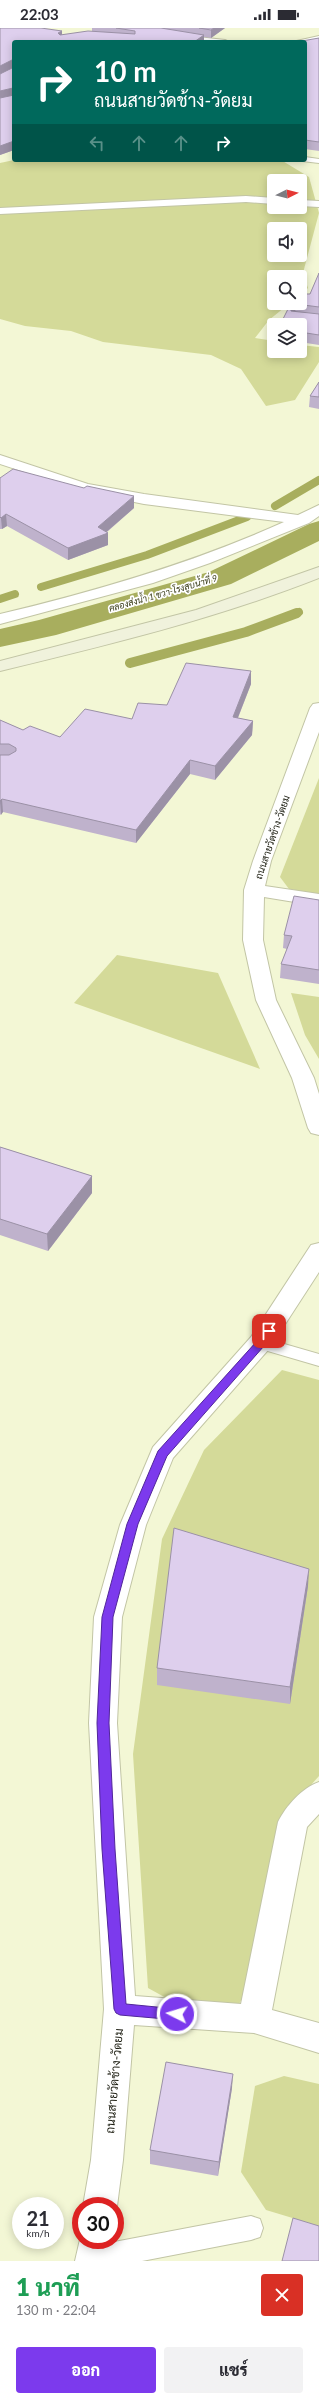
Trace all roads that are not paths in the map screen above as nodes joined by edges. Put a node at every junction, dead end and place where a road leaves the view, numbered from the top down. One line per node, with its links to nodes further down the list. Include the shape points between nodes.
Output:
1 (178, 36): 2 (lane)
2 (209, 40)
3 (318, 40): 4 (lane)
4 (307, 41)
5 (307, 159): 6 (lane)
6 (319, 161)
7 (267, 200): 10 (lane, via 246,199)
8 (307, 203): 9 (lane)
9 (319, 204)
10 (0, 211)
11 (0, 460): 13 (street, via 85,488 144,499)
12 (319, 510): 13 (street)
13 (302, 519): 14 (street); 16 (street, via 186,568 121,589)
14 (319, 522)
15 (319, 572): 17 (main road, via 241,602 164,626)
16 (0, 619)
17 (0, 666)
18 (319, 708): 19 (street, ถนนสายวัดช้าง-วัดยม, via 262,861)
19 (254, 890): 20 (street); 21 (street, ถนนสายวัดช้าง-วัดยม, via 253,940 266,1000 303,1078)
20 (319, 900)
21 (319, 1128)
22 (316, 1262): 23 (street, ถนนสายวัดช้าง-วัดยม)
23 (260, 1344): 24 (lane); 26 (street, ถนนสายวัดช้าง-วัดยม, via 162,1454 133,1524 108,1617 103,1723)
24 (319, 1360)
25 (319, 1794): 27 (street, via 293,1822)
26 (120, 2009): 27 (street); 29 (street, ถนนสายวัดช้าง-วัดยม)
27 (254, 2019): 28 (street)
28 (319, 2038)
29 (101, 2197)
30 (251, 2228): 31 (lane)
31 (94, 2253)

